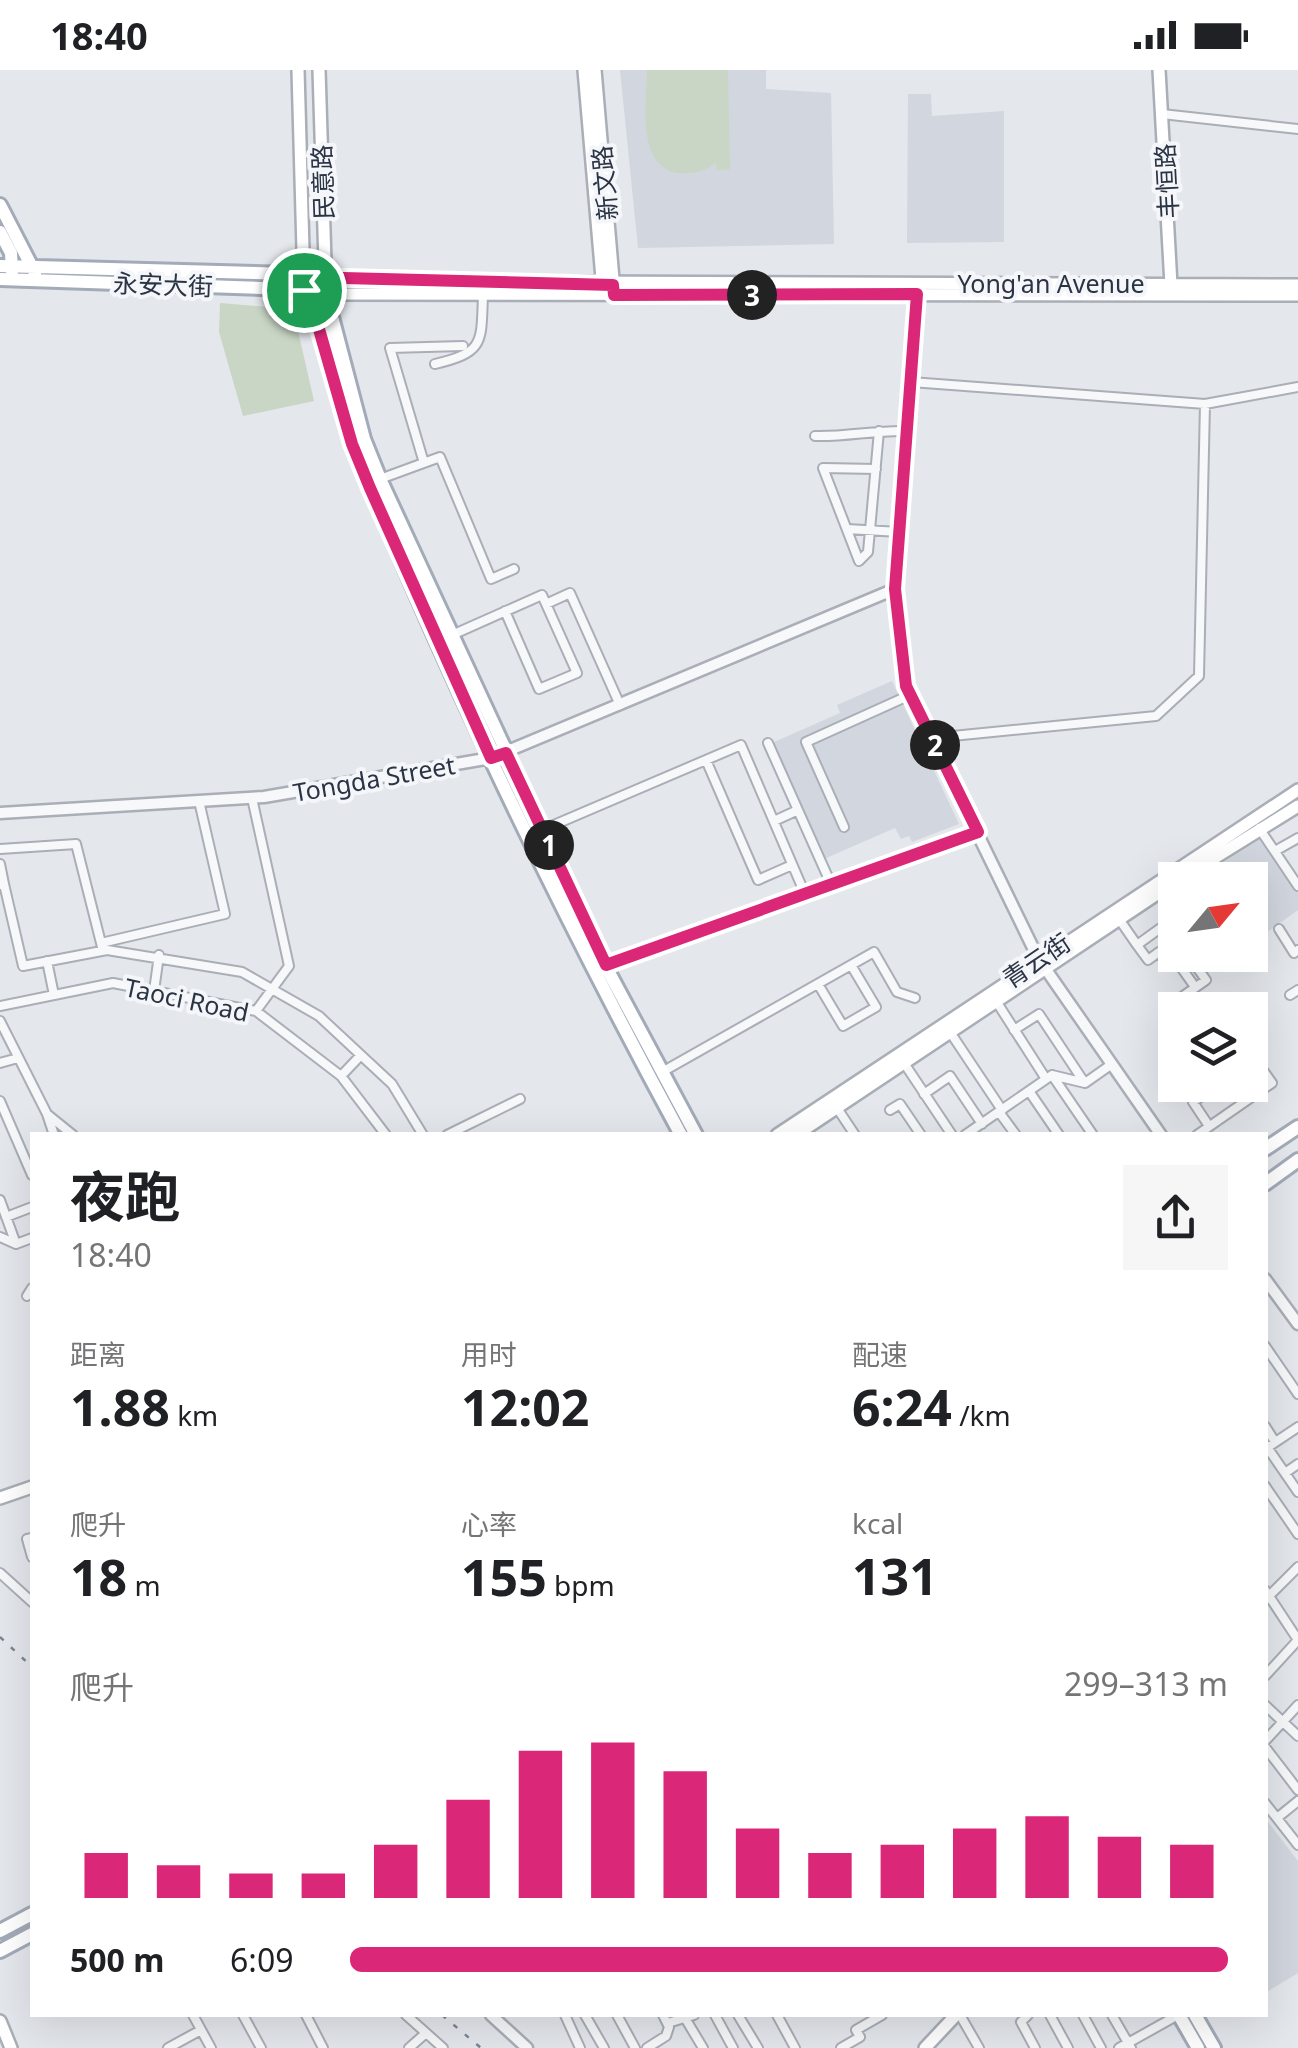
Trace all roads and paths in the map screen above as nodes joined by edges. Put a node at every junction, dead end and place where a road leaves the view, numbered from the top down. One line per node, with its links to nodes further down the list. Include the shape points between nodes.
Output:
1 (298, 70): 12 (main road, 民意路)
2 (318, 70): 15 (main road, 民意路)
3 (584, 70): 17 (main road, 新文路)
4 (595, 70): 17 (main road, 新文路)
5 (1160, 70): 6 (main road, 丰恒路)
6 (1162, 114): 7 (street); 14 (main road, 丰恒路)
7 (1298, 129)
8 (0, 205): 11 (main road)
9 (0, 232): 10 (main road, via 11,254)
10 (6, 273): 11 (main road, 永安大街)
11 (35, 274): 12 (main road, 永安大街)
12 (304, 283): 15 (main road, 永安大街); 44 (main road, via 352,444)
13 (1298, 285): 14 (main road, Yong'an Avenue)
14 (1172, 287): 16 (main road, Yong'an Avenue); 19 (main road, Yong'an Avenue)
15 (325, 288): 17 (main road, Yong'an Avenue); 18 (main road, Yong'an Avenue); 30 (main road)
16 (918, 289): 17 (main road, Yong'an Avenue); 22 (street)
17 (608, 290): 18 (main road, Yong'an Avenue)
18 (483, 295): 21 (street, via 481,342 469,356)
19 (1298, 295)
20 (463, 346): 28 (street, via 390,348)
21 (434, 364)
22 (911, 382): 24 (street); 26 (street)
23 (1298, 388): 24 (street)
24 (1205, 404): 41 (street, via 1199,676 1156,716)
25 (879, 430): 26 (street); 27 (street); 29 (street)
26 (907, 432): 33 (street)
27 (815, 436)
28 (424, 462): 30 (street); 34 (street, via 440,456 492,580)
29 (876, 469): 31 (street, via 823,468); 32 (street)
30 (380, 479): 38 (main road)
31 (847, 529): 32 (street); 32 (street, via 860,560 868,552)
32 (870, 530): 33 (street)
33 (900, 532): 35 (street)
34 (514, 569)
35 (895, 589): 39 (street); 40 (street, Tongda Street)
36 (546, 604): 37 (street, via 542,595); 37 (street, via 576,672 539,689); 40 (street, via 570,593)
37 (505, 611): 38 (street)
38 (452, 635): 43 (main road)
39 (910, 695): 41 (street); 53 (street, via 806,742)
40 (620, 704): 43 (street, Tongda Street)
41 (932, 738): 56 (street)
42 (768, 743): 50 (street)
43 (506, 753): 44 (street, Tongda Street); 55 (main road)
44 (491, 758): 47 (street, Tongda Street); 122 (main road, via 592,972)
45 (706, 760): 52 (street, via 742,745); 55 (street); 62 (street, via 758,880)
46 (1298, 790): 77 (main road, 青云街)
47 (252, 798): 48 (street, Tongda Street); 84 (street, via 289,966)
48 (199, 801): 51 (street, Tongda Street); 72 (street, via 225,914)
49 (1298, 806): 54 (main road, 青云街)
50 (798, 810): 52 (street); 63 (street)
51 (0, 813)
52 (774, 821): 62 (street)
53 (844, 827)
54 (1259, 828): 59 (street); 60 (main road, 青云街)
55 (542, 830): 78 (main road)
56 (978, 832): 63 (street); 77 (street)
57 (1297, 841): 59 (street)
58 (0, 849): 72 (street, via 76,844)
59 (1275, 851): 65 (street)
60 (1206, 862)
61 (0, 864): 64 (street)
62 (792, 865): 66 (street)
63 (831, 884): 66 (street)
64 (2, 885): 76 (street, via 23,966)
65 (1298, 886)
66 (804, 894): 78 (street)
67 (1158, 894): 68 (main road, 青云街)
68 (1119, 920): 71 (street); 77 (main road, 青云街)
69 (1158, 929): 71 (street)
70 (1279, 929): 73 (street)
71 (1136, 944): 74 (street, via 1148,960)
72 (102, 947): 75 (street); 76 (street)
73 (1298, 950)
74 (1158, 952)
75 (159, 955): 84 (street, via 242,972); 85 (street)
76 (47, 961): 87 (street)
77 (1042, 963): 89 (main road, 青云街); 99 (street); 124 (main road, 青云街)
78 (606, 965): 100 (main road)
79 (851, 965): 82 (street); 82 (street, via 876,1007 843,1026); 88 (street, via 874,952 896,992)
80 (1186, 972): 83 (street)
81 (1200, 972): 83 (street, via 1206,980)
82 (818, 984): 100 (street)
83 (1195, 987): 86 (street)
84 (274, 990): 91 (street); 95 (street, via 319,1016)
85 (154, 991): 87 (street, Taoci Road, via 113,982); 91 (street, Taoci Road)
86 (1188, 992)
87 (54, 995): 90 (street, Taoci Road)
88 (915, 998)
89 (996, 1002): 93 (street); 94 (main road, 青云街)
90 (0, 1006)
91 (256, 1011): 101 (street, Taoci Road)
92 (0, 1021): 96 (street)
93 (1014, 1030): 102 (street); 103 (street, via 1039,1014)
94 (950, 1032): 98 (main road, 青云街); 112 (street)
95 (361, 1056): 101 (street); 120 (street, via 392,1084)
96 (18, 1058): 97 (street); 113 (street)
97 (0, 1063)
98 (904, 1063): 105 (street); 110 (main road, 青云街)
99 (1112, 1064): 103 (street); 134 (street)
100 (662, 1072): 123 (main road)
101 (341, 1076): 119 (street, Taoci Road)
102 (1049, 1077): 103 (street); 104 (street); 133 (street)
103 (1085, 1083)
104 (1029, 1091): 112 (street); 132 (street)
105 (924, 1094): 114 (street, via 950,1076); 128 (street)
106 (520, 1099): 121 (street)
107 (0, 1101): 138 (street)
108 (1192, 1102): 115 (street)
109 (1244, 1102): 115 (street)
110 (837, 1108): 125 (main road, 青云街); 126 (street)
111 (890, 1110): 127 (street, via 900,1104)
112 (1001, 1111): 114 (street); 131 (street)
113 (47, 1114): 117 (street); 118 (street)
114 (981, 1124): 129 (street); 130 (street)
115 (1209, 1126): 135 (street)
116 (1298, 1126): 136 (main road)
117 (53, 1132)
118 (68, 1132)
119 (384, 1132)
120 (421, 1132)
121 (453, 1132)
122 (678, 1132)
123 (694, 1132)
124 (781, 1132)
125 (801, 1132)
126 (853, 1132)
127 (919, 1132)
128 (950, 1132)
129 (969, 1132)
130 (985, 1132)
131 (1014, 1132)
132 (1057, 1132)
133 (1091, 1132)
134 (1160, 1132)
135 (1200, 1132)
136 (1268, 1147)
137 (1298, 1160): 139 (main road)
138 (30, 1170)
139 (1268, 1182)
140 (0, 1200): 142 (street)
141 (30, 1209): 142 (street)
142 (6, 1218): 145 (street)
143 (0, 1237): 145 (street)
144 (30, 1239): 145 (street)
145 (16, 1244)
146 (1268, 1283): 148 (street)
147 (1298, 1301): 148 (street)
148 (1287, 1309): 149 (street)
149 (1298, 1324)
150 (1268, 1350): 151 (street)
151 (1298, 1394)
152 (1298, 1427): 153 (street)
153 (1269, 1446): 155 (street)
154 (1298, 1464): 155 (street)
155 (1285, 1473): 158 (street)
156 (30, 1488): 159 (main road)
157 (1268, 1490): 160 (street)
158 (1298, 1492)
159 (0, 1498)
160 (1298, 1534)
161 (1298, 1567): 163 (street)
162 (0, 1573): 165 (street)
163 (1268, 1593)
164 (1268, 1598): 166 (street)
165 (30, 1600)
166 (1298, 1640): 167 (street)
167 (1268, 1673)
168 (1298, 1705): 170 (street)
169 (1268, 1708): 170 (street)
170 (1283, 1722): 171 (street); 172 (street)
171 (1298, 1736)
172 (1268, 1740)
173 (1268, 1748): 174 (street)
174 (1298, 1790)
175 (1298, 1801): 177 (street)
176 (1268, 1807): 177 (street)
177 (1276, 1818): 178 (street)
178 (1298, 1845)
179 (30, 1915): 180 (main road)
180 (0, 1931)
181 (30, 1935): 182 (main road)
182 (0, 1951)
183 (194, 2017): 206 (street)
184 (244, 2017): 213 (street)
185 (307, 2017): 214 (street)
186 (408, 2017): 207 (street)
187 (494, 2017): 217 (street)
188 (566, 2017): 218 (street)
189 (585, 2017): 219 (street)
190 (618, 2017): 220 (street)
191 (690, 2017): 223 (street)
192 (715, 2017): 224 (street)
193 (739, 2017): 225 (street)
194 (778, 2017): 226 (street)
195 (879, 2017): 227 (street)
196 (952, 2017): 228 (main road); 229 (street)
197 (1026, 2017): 230 (street, via 1021,2022)
198 (1051, 2017): 231 (street)
199 (1084, 2017): 232 (street)
200 (1113, 2017): 209 (street)
201 (1176, 2017): 209 (street)
202 (1180, 2017): 234 (main road)
203 (1196, 2017): 235 (main road)
204 (666, 2019): 208 (street)
205 (0, 2021): 210 (main road)
206 (201, 2030): 211 (street); 212 (street)
207 (426, 2033): 215 (street); 216 (street)
208 (666, 2036): 221 (street); 222 (street)
209 (1130, 2045): 233 (street)
210 (11, 2048)
211 (168, 2048)
212 (211, 2048)
213 (261, 2048)
214 (323, 2048)
215 (409, 2048)
216 (443, 2048)
217 (527, 2048)
218 (580, 2048)
219 (604, 2048)
220 (635, 2048)
221 (647, 2048)
222 (673, 2048)
223 (703, 2048)
224 (733, 2048)
225 (758, 2048)
226 (796, 2048)
227 (841, 2048)
228 (925, 2048)
229 (980, 2048)
230 (1036, 2048)
231 (1068, 2048)
232 (1101, 2048)
233 (1119, 2048)
234 (1198, 2048)
235 (1214, 2048)

